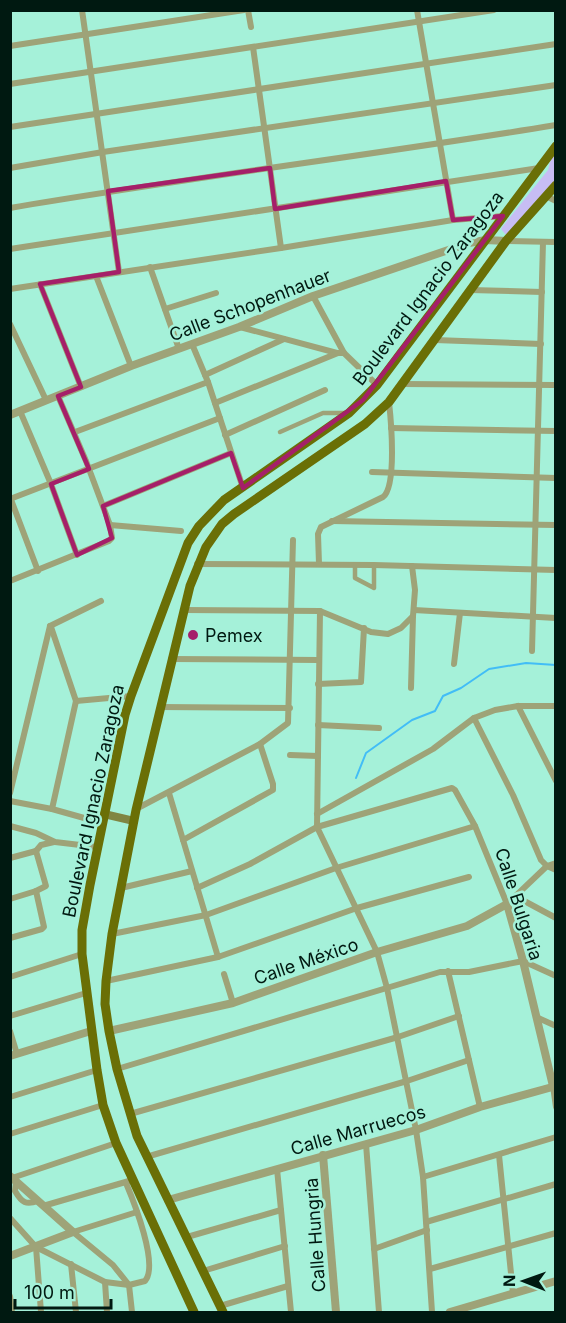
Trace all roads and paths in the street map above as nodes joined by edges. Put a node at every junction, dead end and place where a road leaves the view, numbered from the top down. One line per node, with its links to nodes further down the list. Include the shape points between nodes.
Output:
1 (82, 10): 8 (street)
2 (244, 10): 8 (street)
3 (248, 10): 7 (street)
4 (417, 10): 6 (street)
5 (494, 10): 6 (street)
6 (419, 22): 11 (street); 12 (street)
7 (251, 27)
8 (85, 36): 10 (street); 13 (street)
9 (555, 44): 12 (street)
10 (10, 46)
11 (253, 47): 13 (street); 16 (street)
12 (426, 62): 16 (street); 17 (street)
13 (90, 72): 14 (street); 18 (street)
14 (10, 84)
15 (555, 85): 17 (street)
16 (259, 90): 18 (street); 21 (street)
17 (433, 103): 21 (street); 22 (street)
18 (98, 114): 20 (street); 24 (street)
19 (555, 125): 22 (street)
20 (10, 127)
21 (264, 129): 24 (street); 26 (street)
22 (440, 144): 26 (street); 28 (street)
23 (555, 146): 27 (main road, Boulevard Ignacio Zaragoza)
24 (103, 152): 25 (street); 30 (street)
25 (10, 168)
26 (270, 168): 30 (street); 34 (street)
27 (539, 168): 28 (street); 35 (main road, Boulevard Ignacio Zaragoza)
28 (446, 181): 34 (street); 36 (street)
29 (555, 185): 31 (main road, Boulevard Ignacio Zaragoza)
30 (108, 191): 33 (street); 37 (street)
31 (546, 196): 32 (street); 39 (main road, Boulevard Ignacio Zaragoza)
32 (555, 201)
33 (10, 208)
34 (275, 209): 37 (street); 42 (street)
35 (503, 216): 36 (street); 38 (main road, Boulevard Ignacio Zaragoza)
36 (453, 220): 42 (street)
37 (113, 233): 43 (street); 45 (street)
38 (486, 240): 39 (street, Calle Schopenhauer); 52 (street, Calle Schopenhauer); 65 (main road, Boulevard Ignacio Zaragoza)
39 (506, 241): 40 (street); 49 (main road, Boulevard Ignacio Zaragoza)
40 (543, 242): 41 (street); 50 (street)
41 (555, 242)
42 (281, 248): 44 (street)
43 (10, 249)
44 (150, 267): 45 (street); 53 (street)
45 (119, 272): 46 (street)
46 (96, 276): 47 (street); 62 (street)
47 (40, 284): 48 (street); 68 (street)
48 (10, 289)
49 (469, 290): 50 (street); 57 (main road, Boulevard Ignacio Zaragoza)
50 (542, 292): 59 (street)
51 (216, 293): 53 (street)
52 (313, 296): 55 (street, Calle Schopenhauer); 61 (street)
53 (165, 309): 60 (street)
54 (10, 324): 71 (street)
55 (239, 327): 56 (street); 58 (street, Calle Schopenhauer)
56 (285, 339): 61 (street); 63 (street)
57 (435, 340): 59 (street); 64 (main road, Boulevard Ignacio Zaragoza)
58 (192, 344): 60 (street, Calle Schopenhauer); 63 (street)
59 (540, 344): 66 (street)
60 (179, 349): 62 (street, Calle Schopenhauer)
61 (341, 353): 65 (street); 73 (street)
62 (131, 366): 68 (street, Calle Schopenhauer)
63 (207, 378): 73 (street); 81 (street)
64 (403, 384): 66 (street); 72 (main road, Boulevard Ignacio Zaragoza)
65 (377, 385): 75 (main road, Boulevard Ignacio Zaragoza)
66 (540, 385): 67 (street); 79 (street)
67 (555, 385)
68 (81, 387): 70 (street, Calle Schopenhauer)
69 (326, 390): 83 (street)
70 (58, 396): 71 (street, Calle Schopenhauer); 81 (street)
71 (46, 400): 74 (street, Calle Schopenhauer)
72 (389, 402): 78 (street); 101 (main road, Boulevard Ignacio Zaragoza, via 365,424 234,514 214,535)
73 (215, 403): 77 (street)
74 (20, 411): 76 (street, Calle Schopenhauer); 90 (street)
75 (349, 413): 82 (street, via 323,413); 91 (main road, Boulevard Ignacio Zaragoza)
76 (10, 415)
77 (220, 418): 83 (street); 85 (street)
78 (391, 428): 79 (street); 87 (street)
79 (538, 431): 80 (street); 88 (street)
80 (555, 431)
81 (75, 432): 85 (street)
82 (280, 432)
83 (225, 435): 84 (street)
84 (231, 453): 91 (street); 93 (street)
85 (89, 469): 90 (street); 93 (street)
86 (372, 472): 87 (street)
87 (391, 473): 88 (street); 94 (street, via 386,494)
88 (537, 478): 89 (street); 96 (street)
89 (555, 478)
90 (51, 483): 92 (street); 100 (street)
91 (243, 488): 128 (main road, Boulevard Ignacio Zaragoza, via 211,512 188,543)
92 (11, 499): 109 (street)
93 (103, 506): 95 (street)
94 (332, 521): 96 (street); 102 (street, via 319,529)
95 (110, 525): 98 (street); 100 (street, via 112,538)
96 (536, 525): 97 (street); 107 (street)
97 (555, 525)
98 (181, 531)
99 (293, 540): 103 (street)
100 (77, 555): 109 (street)
101 (197, 564): 103 (street); 112 (main road, Boulevard Ignacio Zaragoza)
102 (319, 564): 103 (street); 104 (street)
103 (292, 565): 113 (street)
104 (355, 565): 105 (street); 105 (street, via 355,578 374,588)
105 (374, 565): 106 (street)
106 (412, 566): 107 (street); 115 (street)
107 (534, 570): 108 (street); 117 (street)
108 (555, 570)
109 (38, 571): 110 (street)
110 (10, 581)
111 (101, 601): 119 (street)
112 (184, 610): 113 (street); 122 (main road, Boulevard Ignacio Zaragoza)
113 (292, 611): 114 (street); 123 (street)
114 (320, 611): 120 (street); 124 (street)
115 (414, 613): 116 (street); 120 (street, via 401,628 387,634); 127 (street)
116 (460, 613): 117 (street); 125 (street)
117 (533, 617): 118 (street); 121 (street)
118 (555, 618)
119 (50, 626): 129 (street); 141 (street)
120 (364, 628): 126 (street, via 362,682)
121 (532, 651)
122 (171, 659): 123 (street); 132 (main road, Boulevard Ignacio Zaragoza)
123 (291, 660): 124 (street); 133 (street)
124 (319, 660): 126 (street)
125 (454, 664)
126 (318, 684): 135 (street)
127 (411, 688)
128 (130, 696): 129 (street); 147 (main road, Boulevard Ignacio Zaragoza)
129 (76, 701): 144 (street)
130 (518, 706): 131 (street); 134 (street); 140 (street)
131 (555, 706)
132 (160, 707): 133 (street); 145 (main road, Boulevard Ignacio Zaragoza)
133 (290, 708): 137 (street, via 288,723)
134 (474, 718): 146 (street, via 433,749); 158 (street)
135 (318, 725): 136 (street); 139 (street)
136 (379, 728)
137 (260, 744): 142 (street); 152 (street, via 273,790)
138 (290, 755): 139 (street)
139 (318, 756): 146 (street)
140 (555, 781)
141 (10, 793)
142 (169, 793): 145 (street); 152 (street)
143 (10, 801): 144 (street)
144 (52, 809): 147 (street)
145 (136, 810): 148 (main road, Boulevard Ignacio Zaragoza)
146 (317, 814): 151 (street)
147 (103, 819): 148 (main road); 154 (main road, Boulevard Ignacio Zaragoza)
148 (134, 821): 163 (main road, Boulevard Ignacio Zaragoza)
149 (10, 826): 153 (street)
150 (475, 826): 151 (street, Calle Bulgaria, via 452,788); 159 (street); 168 (street, Calle Bulgaria)
151 (317, 827): 159 (street); 164 (street)
152 (183, 840): 161 (street)
153 (55, 842): 154 (street); 155 (street, via 41,845)
154 (97, 847): 175 (main road, Boulevard Ignacio Zaragoza, via 82,930)
155 (36, 851): 156 (street); 165 (street, via 46,882 44,888)
156 (10, 858)
157 (555, 863): 158 (street)
158 (547, 866): 160 (street); 166 (street)
159 (336, 868): 169 (street); 170 (street)
160 (555, 870)
161 (192, 871): 163 (street); 164 (street)
162 (469, 877): 169 (street)
163 (121, 888): 172 (main road, Boulevard Ignacio Zaragoza)
164 (197, 888): 170 (street)
165 (36, 891): 167 (street); 173 (street, via 44,927)
166 (515, 896): 168 (street); 171 (street)
167 (10, 899)
168 (507, 904): 174 (street, Calle México, via 467,926); 177 (street, Calle Bulgaria)
169 (357, 908): 174 (street); 176 (street)
170 (206, 915): 172 (street); 176 (street)
171 (555, 918)
172 (112, 934): 182 (main road, Boulevard Ignacio Zaragoza)
173 (10, 938)
174 (377, 952): 183 (street); 185 (street, Calle México)
175 (82, 954): 181 (street); 184 (main road, Boulevard Ignacio Zaragoza)
176 (219, 957): 182 (street)
177 (523, 961): 178 (street, via 469,972); 180 (street); 188 (street, Calle Bulgaria)
178 (448, 970): 183 (street); 186 (street)
179 (224, 974): 185 (street)
180 (555, 976)
181 (10, 977)
182 (106, 981): 191 (main road, Boulevard Ignacio Zaragoza)
183 (387, 988): 193 (street); 196 (street)
184 (86, 993): 187 (street); 190 (main road, Boulevard Ignacio Zaragoza)
185 (233, 1003): 191 (street, Calle México)
186 (459, 1016): 193 (street); 195 (street)
187 (10, 1017)
188 (536, 1017): 189 (street); 199 (street, Calle Bulgaria)
189 (555, 1026)
190 (91, 1031): 194 (street); 197 (main road, Boulevard Ignacio Zaragoza)
191 (110, 1031): 196 (main road, Boulevard Ignacio Zaragoza)
192 (10, 1032): 194 (street)
193 (398, 1037): 198 (street); 204 (street)
194 (14, 1055)
195 (469, 1060): 198 (street); 202 (street)
196 (117, 1069): 204 (main road, Boulevard Ignacio Zaragoza)
197 (96, 1070): 200 (street); 201 (main road, Boulevard Ignacio Zaragoza)
198 (407, 1081): 205 (street); 212 (street)
199 (554, 1086): 202 (street, Calle Marruecos); 203 (street, Calle Bulgaria)
200 (10, 1097)
201 (103, 1105): 206 (street); 208 (main road, Boulevard Ignacio Zaragoza)
202 (480, 1107): 205 (street, Calle Marruecos)
203 (555, 1107)
204 (129, 1114): 212 (main road, Boulevard Ignacio Zaragoza)
205 (416, 1130): 209 (street, Calle Marruecos); 214 (street)
206 (10, 1134)
207 (555, 1137): 211 (street)
208 (116, 1143): 215 (street); 216 (main road, Boulevard Ignacio Zaragoza)
209 (366, 1143): 210 (street, Calle Marruecos); 232 (street)
210 (323, 1155): 213 (street, Calle Marruecos); 251 (street, Calle Hungria)
211 (499, 1155): 214 (street); 218 (street)
212 (146, 1157): 219 (main road, Boulevard Ignacio Zaragoza)
213 (277, 1169): 219 (street, Calle Marruecos); 221 (street)
214 (423, 1177): 224 (street)
215 (13, 1178): 220 (street)
216 (129, 1180): 220 (street); 222 (street); 249 (main road, Boulevard Ignacio Zaragoza)
217 (555, 1184): 218 (street)
218 (504, 1199): 224 (street); 229 (street)
219 (168, 1200): 228 (main road, Boulevard Ignacio Zaragoza)
220 (41, 1204): 226 (street)
221 (281, 1210): 228 (street); 230 (street)
222 (137, 1212): 226 (street); 239 (street, via 151,1269 145,1281)
223 (10, 1218): 231 (street)
224 (426, 1222): 225 (street)
225 (427, 1230): 232 (street); 235 (street)
226 (73, 1232): 231 (street); 239 (street, via 113,1265)
227 (555, 1233): 229 (street)
228 (187, 1237): 236 (main road, Boulevard Ignacio Zaragoza)
229 (509, 1245): 235 (street); 241 (street)
230 (285, 1246): 236 (street); 240 (street)
231 (36, 1247): 233 (street); 234 (street); 245 (street)
232 (374, 1249): 252 (street)
233 (10, 1256)
234 (71, 1264): 238 (street); 246 (street)
235 (430, 1269): 253 (street)
236 (203, 1271): 243 (main road, Boulevard Ignacio Zaragoza)
237 (555, 1281): 241 (street)
238 (105, 1282): 239 (street); 247 (street)
239 (129, 1285): 248 (street)
240 (288, 1286): 243 (street); 250 (street)
241 (513, 1293): 254 (street)
242 (10, 1296): 244 (street)
243 (221, 1309)
244 (11, 1312)
245 (41, 1312)
246 (76, 1312)
247 (107, 1312)
248 (132, 1312)
249 (194, 1312)
250 (291, 1312)
251 (336, 1312)
252 (379, 1312)
253 (432, 1312)
254 (450, 1312)

